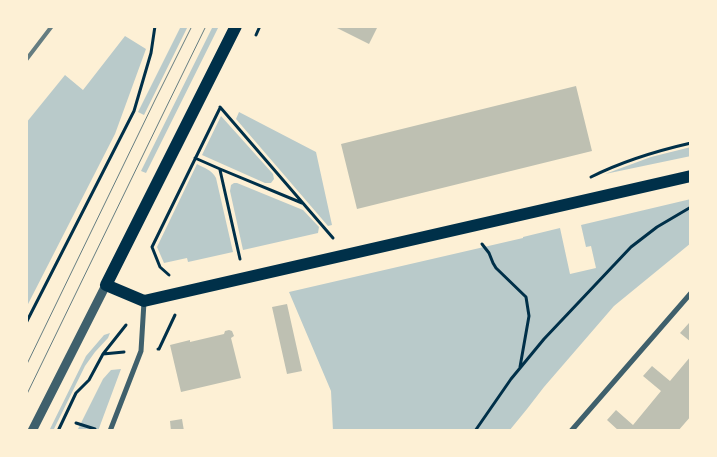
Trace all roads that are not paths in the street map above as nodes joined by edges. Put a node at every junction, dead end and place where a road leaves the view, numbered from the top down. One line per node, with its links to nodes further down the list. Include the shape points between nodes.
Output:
1 (236, 26): 3 (main road)
2 (691, 176): 5 (main road)
3 (106, 285): 5 (main road); 6 (street)
4 (691, 293): 8 (street)
5 (144, 301): 7 (street, via 141,351)
6 (32, 431)
7 (110, 431)
8 (571, 431)

